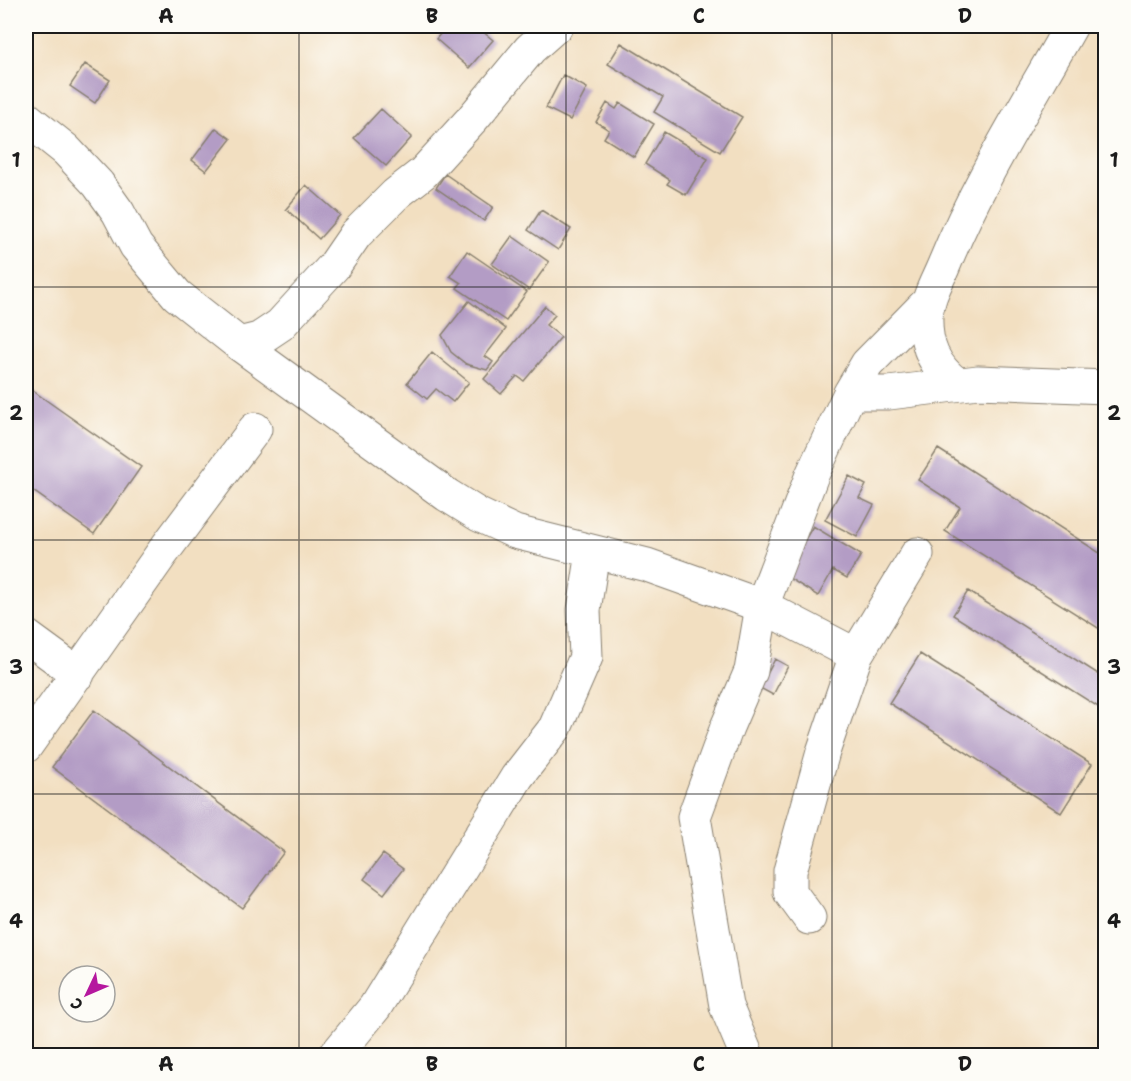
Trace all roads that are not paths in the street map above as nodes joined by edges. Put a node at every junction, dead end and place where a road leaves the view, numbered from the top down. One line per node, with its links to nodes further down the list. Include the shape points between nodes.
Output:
1 (556, 26): 5 (street, via 530,49 423,172 356,234 334,266 280,324 259,339)
2 (1071, 26): 4 (street, via 959,227)
3 (26, 118): 5 (street, via 66,150 98,184 136,246 177,296)
4 (928, 301): 6 (street, via 926,318 934,361); 8 (street, via 867,364)
5 (239, 344): 10 (street, via 479,515 515,532)
6 (957, 384): 7 (street); 8 (street, via 890,393)
7 (1106, 387)
8 (850, 393): 12 (street, via 812,475)
9 (255, 429): 15 (street)
10 (593, 552): 12 (street, via 647,565); 18 (street, via 584,610 586,657 555,728 517,777 375,1007)
11 (917, 554): 14 (street)
12 (762, 606): 14 (street); 19 (street, via 751,671 694,817 726,1006)
13 (26, 636): 15 (street)
14 (856, 655): 17 (street, via 823,752 790,871 790,892)
15 (78, 674): 16 (street)
16 (26, 746)
17 (809, 918)
18 (335, 1056)
19 (747, 1056)

